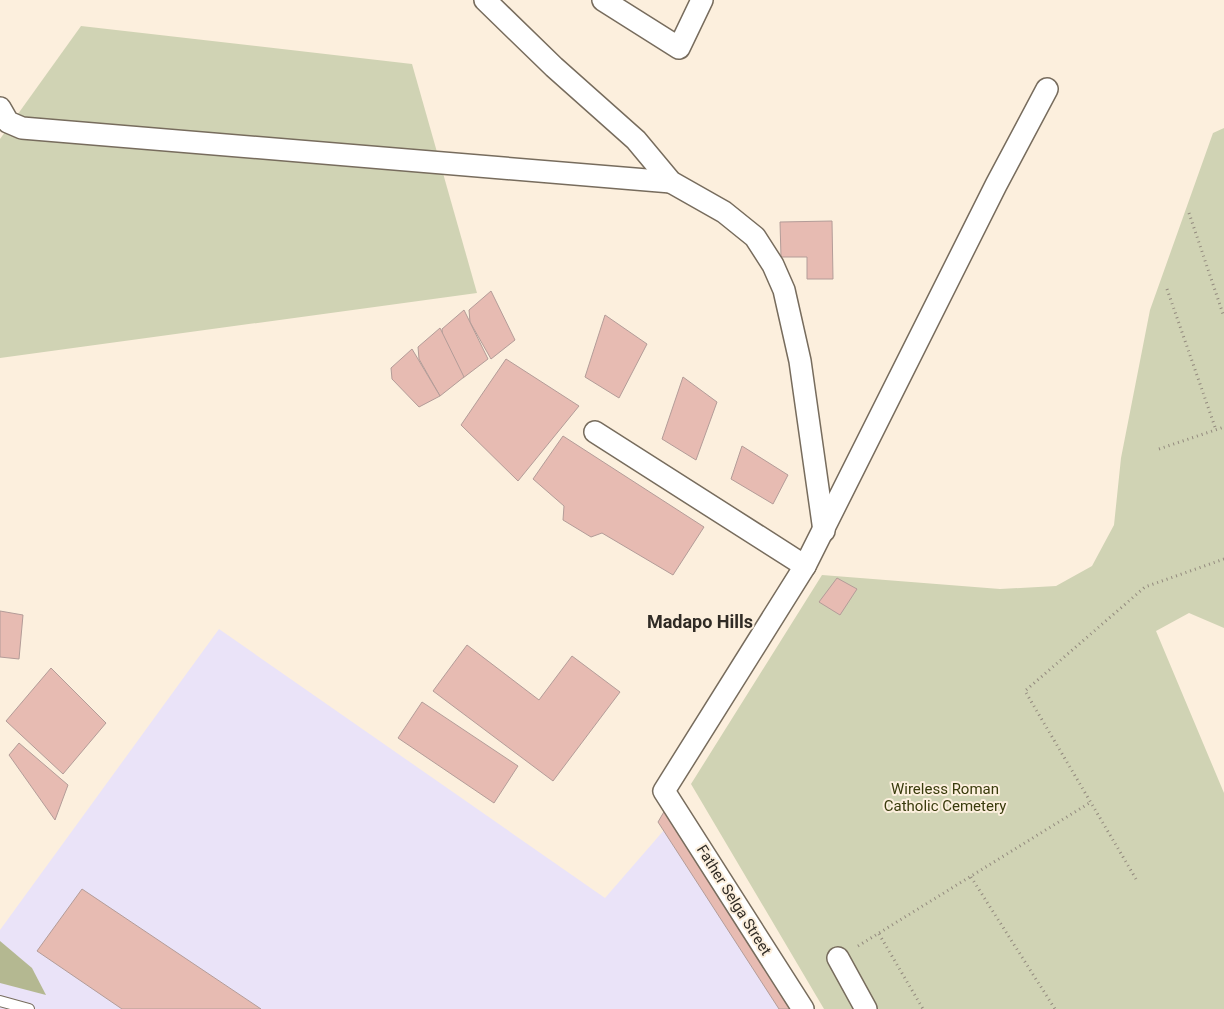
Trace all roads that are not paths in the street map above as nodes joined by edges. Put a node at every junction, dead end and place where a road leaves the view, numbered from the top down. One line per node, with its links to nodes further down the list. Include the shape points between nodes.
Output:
1 (485, 0): 6 (street, via 554,68 636,140)
2 (603, 0): 3 (street, via 679,48)
3 (702, 0)
4 (1047, 89): 8 (street)
5 (0, 108): 6 (street, via 8,122 31,129)
6 (671, 182): 8 (street, via 732,218 755,237 784,290 798,352)
7 (595, 432): 9 (street)
8 (824, 531): 9 (street)
9 (805, 566): 14 (street, Father Selga Street, via 664,791)
10 (838, 958): 15 (street)
11 (0, 1001): 12 (lane)
12 (18, 1007): 13 (lane)
13 (30, 1009)
14 (803, 1009)
15 (866, 1009)

